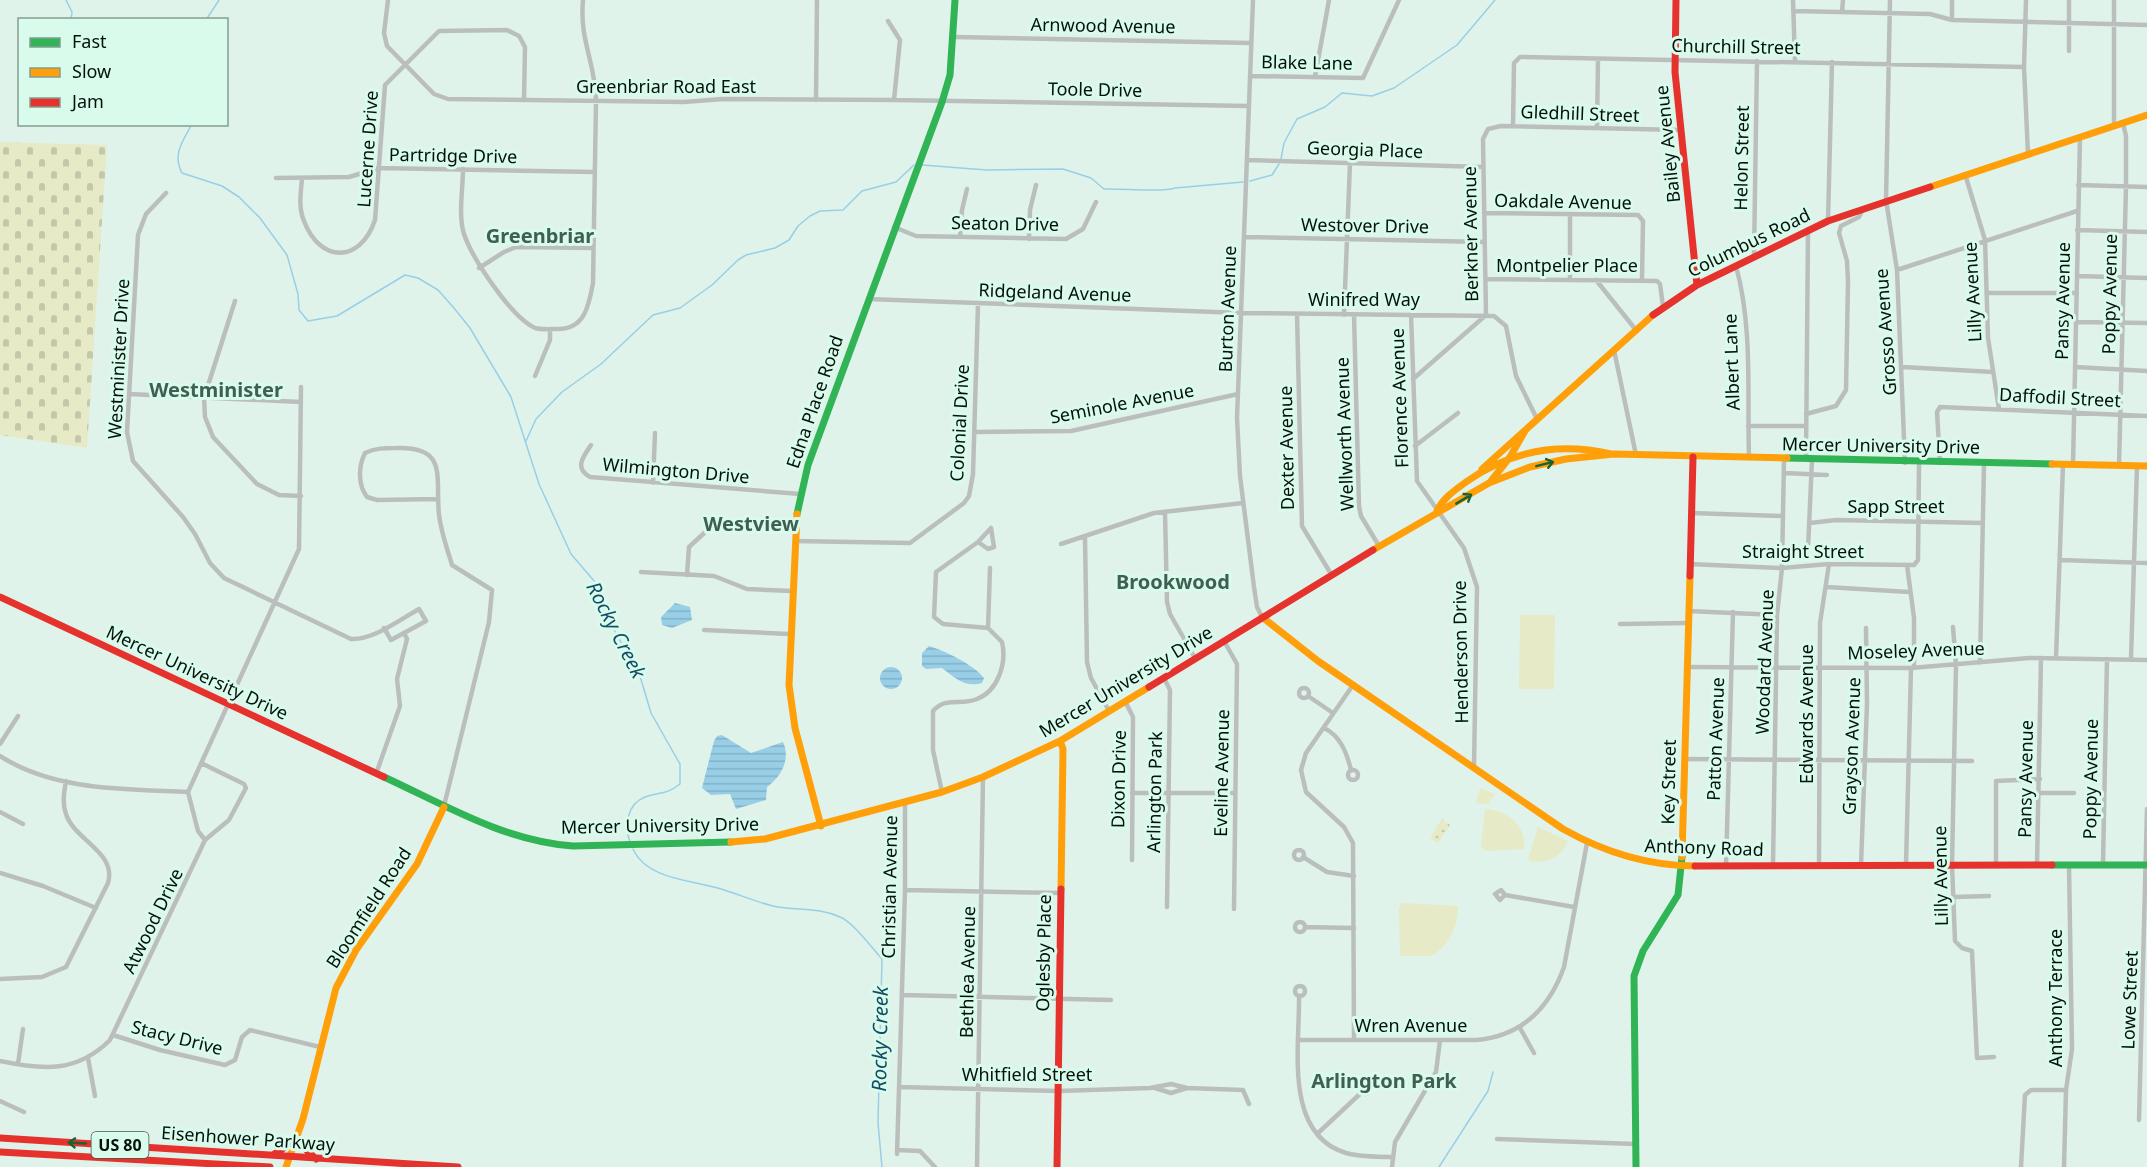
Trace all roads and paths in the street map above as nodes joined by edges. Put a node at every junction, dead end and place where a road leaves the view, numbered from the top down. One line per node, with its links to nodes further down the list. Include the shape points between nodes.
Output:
1 (388, 0): 34 (street, Greenbriar Road East, via 384,38)
2 (583, 0): 41 (street, via 582,31 596,79)
3 (817, 0): 39 (street)
4 (955, 0): 25 (street, Edna Place Road)
5 (1252, 0): 26 (street, Burton Avenue)
6 (1329, 0): 37 (street)
7 (1399, 0): 37 (street, Blake Lane, via 1363,78)
8 (1676, 0): 29 (street, Bailey Avenue)
9 (1793, 0): 16 (street)
10 (1843, 0): 17 (street)
11 (1890, 0): 18 (street, Grosso Avenue)
12 (1953, 0): 19 (street)
13 (2026, 0): 21 (street)
14 (2069, 0): 22 (street)
15 (2114, 0): 23 (street)
16 (1793, 11): 17 (street); 31 (street)
17 (1842, 12): 18 (street)
18 (1890, 13): 19 (street, via 1930,14); 33 (street, Grosso Avenue)
19 (1952, 20): 21 (street)
20 (888, 21): 40 (street, via 900,40)
21 (2026, 23): 22 (street); 35 (street)
22 (2069, 23): 23 (street); 27 (street)
23 (2113, 25): 24 (street); 47 (street)
24 (2147, 26)
25 (955, 37): 26 (street, Arnwood Avenue); 42 (street, Edna Place Road)
26 (1251, 43): 36 (street, Burton Avenue)
27 (2069, 51)
28 (1598, 59): 29 (street, Churchill Street); 46 (street, Churchill Street, via 1516,59); 48 (street)
29 (1676, 60): 30 (street, Churchill Street); 49 (street, Bailey Avenue)
30 (1757, 61): 31 (street, Churchill Street); 87 (street, Helon Street)
31 (1795, 62): 32 (street, Churchill Street)
32 (1832, 62): 33 (street, Churchill Street); 74 (street)
33 (1889, 63): 35 (street, Churchill Street); 68 (street, Grosso Avenue)
34 (404, 64): 38 (street, Greenbriar Road East, via 440,97); 38 (street, Lucerne Drive, via 439,31 511,31 525,47); 56 (street, Lucerne Drive, via 385,85)
35 (2024, 67): 52 (street)
36 (1250, 75): 37 (street, Blake Lane); 43 (street, Burton Avenue)
37 (1314, 77)
38 (524, 100): 41 (street, Greenbriar Road East)
39 (816, 100): 40 (street, Greenbriar Road East); 41 (street, Greenbriar Road East)
40 (894, 100): 42 (street, Greenbriar Road East)
41 (596, 102): 58 (street)
42 (942, 102): 43 (street, Toole Drive); 75 (street, Edna Place Road)
43 (1249, 106): 53 (street, Burton Avenue)
44 (2147, 115): 45 (street, Columbus Road)
45 (2123, 123): 47 (street, Columbus Road); 64 (street, Poppy Avenue)
46 (1513, 126): 48 (street, Gledhill Street); 50 (street, Gledhill Street, via 1491,127)
47 (2114, 126): 51 (street, Columbus Road)
48 (1597, 128): 49 (street, Gledhill Street)
49 (1681, 130): 98 (street, Bailey Avenue)
50 (1484, 137): 55 (street, Berkner Avenue)
51 (2080, 137): 52 (street, Columbus Road); 63 (street, Pansy Avenue)
52 (2028, 154): 59 (street, Columbus Road)
53 (1247, 160): 54 (street, Georgia Place); 81 (street, Burton Avenue)
54 (1350, 163): 55 (street, Georgia Place); 83 (street)
55 (1483, 167): 72 (street, Berkner Avenue)
56 (379, 168): 57 (street, Partridge Drive); 61 (street, Partridge Drive, via 349,177); 61 (street, Lucerne Drive, via 372,229 343,255 328,251 306,225 301,209)
57 (463, 169): 58 (street, Partridge Drive); 89 (street, via 463,231)
58 (595, 172): 86 (street)
59 (1965, 174): 68 (street, Columbus Road); 84 (street, Lilly Avenue)
60 (276, 178): 61 (street, Partridge Drive)
61 (302, 178)
62 (1036, 185): 82 (street)
63 (2078, 185): 64 (street); 71 (street, Pansy Avenue)
64 (2126, 186): 65 (street); 78 (street, Poppy Avenue)
65 (2147, 187)
66 (967, 189): 80 (street)
67 (166, 193): 125 (street, Westminister Drive, via 146,214 138,235)
68 (1886, 200): 70 (street, Columbus Road); 90 (street, Grosso Avenue)
69 (1096, 202): 82 (street, Seaton Drive, via 1087,224 1073,237)
70 (1862, 208): 74 (street, Columbus Road); 132 (street, via 1859,217 1841,226 1839,233 1848,280 1846,390 1836,406)
71 (2077, 211): 77 (street, Pansy Avenue); 84 (street)
72 (1484, 213): 73 (street, Oakdale Avenue); 85 (street, Berkner Avenue)
73 (1570, 214): 95 (street); 97 (street, Oakdale Avenue, via 1642,217)
74 (1828, 221): 76 (street, Columbus Road)
75 (894, 227): 80 (street, Seaton Drive, via 916,236); 101 (street, Edna Place Road)
76 (1808, 229): 87 (street, Columbus Road); 132 (street)
77 (2077, 230): 78 (street); 91 (street, Pansy Avenue)
78 (2124, 232): 79 (street); 92 (street, Poppy Avenue)
79 (2147, 232)
80 (960, 237): 82 (street, Seaton Drive)
81 (1244, 237): 83 (street, Westover Drive); 105 (street, Burton Avenue)
82 (1029, 239)
83 (1347, 239): 85 (street, Westover Drive); 108 (street)
84 (1985, 240): 90 (street); 99 (street, Lilly Avenue)
85 (1485, 242): 94 (street, Berkner Avenue)
86 (593, 248): 89 (street, via 516,247); 114 (street, via 592,283 584,316 572,327)
87 (1754, 256): 88 (street, Columbus Road)
88 (1736, 266): 98 (street, Columbus Road); 136 (street, Albert Lane, via 1746,319)
89 (480, 268): 114 (street, via 528,324)
90 (1897, 270): 117 (street, Grosso Avenue)
91 (2077, 276): 92 (street); 100 (street, Pansy Avenue)
92 (2124, 277): 93 (street); 112 (street, Poppy Avenue)
93 (2147, 278)
94 (1486, 279): 95 (street, Montpelier Place); 110 (street, Berkner Avenue)
95 (1570, 280): 96 (street, Montpelier Place)
96 (1596, 280): 97 (street, Montpelier Place); 115 (street)
97 (1642, 280): 104 (street, Montpelier Place, via 1660,283)
98 (1697, 285): 104 (street, Columbus Road)
99 (1989, 292): 100 (street); 121 (street, Lilly Avenue, via 1988,338)
100 (2077, 293): 111 (street, Pansy Avenue)
101 (868, 299): 103 (street, Ridgeland Avenue); 165 (street, Edna Place Road)
102 (235, 301): 127 (street)
103 (978, 304): 105 (street, Ridgeland Avenue); 139 (street, Colonial Drive)
104 (1663, 306): 115 (street, Columbus Road)
105 (1242, 313): 106 (street, Winifred Way); 126 (street, Burton Avenue)
106 (1297, 314): 108 (street, Winifred Way); 192 (street, Dexter Avenue, via 1302,526)
107 (1411, 314): 109 (street, Winifred Way); 110 (street, Winifred Way); 123 (street, Florence Avenue)
108 (1344, 315): 109 (street, Winifred Way)
109 (1354, 315): 181 (street, Wellworth Avenue, via 1360,516)
110 (1486, 315): 123 (street); 135 (street, Berkner Avenue, via 1497,317 1506,326 1516,376)
111 (2077, 321): 112 (street); 118 (street, Pansy Avenue)
112 (2124, 322): 113 (street); 119 (street, Poppy Avenue)
113 (2147, 323)
114 (550, 329): 122 (street, via 550,340)
115 (1636, 330): 116 (street, Columbus Road)
116 (1614, 350): 135 (street, Columbus Road); 144 (street)
117 (1903, 367): 121 (street); 150 (street, Grosso Avenue)
118 (2076, 367): 119 (street); 131 (street, Pansy Avenue)
119 (2122, 369): 120 (street); 133 (street, Poppy Avenue)
120 (2147, 371)
121 (1993, 372): 129 (street, Lilly Avenue)
122 (535, 376)
123 (1413, 379): 142 (street, Florence Avenue)
124 (301, 387): 128 (street)
125 (129, 393): 127 (street); 198 (street, Westminister Drive, via 128,446 133,461 183,517 216,571 234,585)
126 (1238, 394): 139 (street, Seminole Avenue, via 1071,431); 168 (street, Burton Avenue)
127 (204, 398): 128 (street); 166 (street, via 205,417 213,437 257,484 279,495)
128 (301, 402): 166 (street)
129 (1999, 410): 131 (street, Daffodil Street); 152 (street, Daffodil Street, via 1938,408)
130 (1458, 412): 142 (street)
131 (2074, 413): 133 (street, Daffodil Street); 155 (street, Pansy Avenue)
132 (1806, 414): 137 (street)
133 (2122, 414): 134 (street, Daffodil Street); 156 (street, Poppy Avenue)
134 (2147, 416)
135 (1537, 419): 138 (street, Columbus Road)
136 (1748, 426): 137 (street); 147 (street, Albert Lane)
137 (1806, 426): 149 (street)
138 (1525, 430): 145 (street, Columbus Road); 159 (street, Columbus Road)
139 (974, 432): 178 (street, Colonial Drive, via 969,496 922,536 900,545)
140 (656, 433): 163 (street)
141 (591, 445): 163 (street, Wilmington Drive, via 581,460 585,474)
142 (1415, 446): 170 (street, Florence Avenue, via 1417,481)
143 (1614, 454): 144 (street, Mercer University Drive); 145 (street, Mercer University Drive, via 1545,449); 164 (street, Mercer University Drive, one-way to 143, via 1548,462)
144 (1636, 455): 146 (street, Mercer University Drive)
145 (1510, 457): 159 (street, Mercer University Drive); 164 (street, Columbus Road)
146 (1693, 457): 147 (street, Mercer University Drive); 171 (street, Key Street)
147 (1749, 458): 148 (street, Mercer University Drive)
148 (1784, 459): 149 (street, Mercer University Drive); 160 (street, Woodard Avenue)
149 (1809, 459): 150 (street, Mercer University Drive); 161 (street)
150 (1905, 463): 151 (street, Mercer University Drive)
151 (1919, 463): 152 (street, Mercer University Drive); 173 (street)
152 (1940, 463): 153 (street, Mercer University Drive)
153 (1984, 464): 154 (street, Mercer University Drive); 175 (street)
154 (2063, 465): 155 (street, Mercer University Drive); 183 (street)
155 (2073, 465): 156 (street, Mercer University Drive)
156 (2119, 466): 157 (street, Mercer University Drive)
157 (2137, 466): 158 (street, Mercer University Drive); 184 (street)
158 (2147, 466)
159 (1482, 469): 170 (street, Mercer University Drive, via 1441,502)
160 (1784, 473): 161 (street); 172 (street, Woodard Avenue)
161 (1812, 474): 162 (street); 174 (street)
162 (1827, 475)
163 (653, 483): 165 (street, Wilmington Drive)
164 (1490, 483): 170 (street, Mercer University Drive, one-way to 164)
165 (800, 494): 178 (street, Edna Place Road)
166 (301, 496): 198 (street, via 298,549)
167 (438, 499): 167 (street, via 437,466 421,449 374,449 364,453 360,463 361,489 367,497); 262 (street, via 452,565 487,585 493,598)
168 (1243, 502): 169 (street); 202 (street, Burton Avenue, via 1257,607)
169 (1166, 512): 177 (street); 213 (street, via 1167,602)
170 (1437, 512): 181 (street, Mercer University Drive); 248 (street, Henderson Drive, via 1464,548 1476,580)
171 (1691, 513): 172 (street); 185 (street, Key Street)
172 (1783, 516): 182 (street, Woodard Avenue)
173 (1919, 520): 174 (street, Sapp Street); 175 (street, Sapp Street); 188 (street, Straight Street, via 1917,563)
174 (1810, 523): 182 (street, via 1806,551)
175 (1983, 523): 219 (street)
176 (714, 524): 193 (street, via 689,547)
177 (1085, 537): 180 (street); 232 (street, via 1087,662)
178 (795, 541): 195 (street, Edna Place Road)
179 (978, 542): 179 (street, via 985,549 993,549 993,530 986,530); 207 (street, via 936,572 934,617 943,624)
180 (1061, 544)
181 (1379, 546): 192 (street, Mercer University Drive)
182 (1782, 552): 190 (street, Woodard Avenue)
183 (2060, 560): 184 (street); 215 (street)
184 (2134, 563): 187 (street); 217 (street)
185 (1689, 564): 190 (street, Straight Street); 199 (street, Key Street)
186 (1829, 564): 188 (street, Straight Street); 190 (street, Straight Street); 194 (street, Edwards Avenue)
187 (2147, 564)
188 (1907, 565): 196 (street)
189 (990, 568): 207 (street)
190 (1782, 568): 201 (street, Woodard Avenue)
191 (641, 572): 193 (street)
192 (1331, 574): 202 (street, Mercer University Drive)
193 (687, 575): 195 (street, via 720,577 747,589)
194 (1827, 587): 196 (street); 224 (street, Edwards Avenue, via 1820,623)
195 (791, 591): 211 (street, Edna Place Road)
196 (1910, 592): 226 (street, via 1914,618)
197 (0, 597): 231 (street, Mercer University Drive)
198 (274, 603): 206 (street, Westminister Drive, via 346,638 362,639); 231 (street)
199 (1688, 611): 200 (street); 203 (street, Key Street)
200 (1733, 612): 201 (street); 222 (street, Patton Avenue)
201 (1777, 615): 223 (street, Woodard Avenue)
202 (1262, 617): 212 (street, Mercer University Drive); 228 (street, Anthony Road)
203 (1687, 623): 204 (street); 221 (street, Key Street)
204 (1620, 624)
205 (1953, 627): 220 (street, Lilly Avenue)
206 (384, 628): 210 (street, via 391,640); 210 (street, Westminister Drive, via 419,609 426,621)
207 (988, 628): 255 (street, via 1003,647 1001,670 995,683 978,699 940,704 931,716 935,765)
208 (1866, 628): 225 (street, Grayson Avenue)
209 (704, 630): 211 (street)
210 (404, 633): 250 (street, via 407,639 397,679 400,706)
211 (789, 634): 267 (street, Edna Place Road, via 790,698)
212 (1224, 640): 213 (street, Mercer University Drive); 258 (street, Eveline Avenue, via 1237,664)
213 (1195, 658): 227 (street, Mercer University Drive)
214 (2041, 658): 215 (street, Moseley Avenue); 219 (street, Moseley Avenue); 252 (street, Pansy Avenue)
215 (2056, 658): 216 (street, Moseley Avenue)
216 (2107, 659): 217 (street, Moseley Avenue); 272 (street, Poppy Avenue)
217 (2131, 659): 218 (street, Moseley Avenue)
218 (2147, 660)
219 (1980, 663): 220 (street, Moseley Avenue)
220 (1956, 666): 226 (street, Moseley Avenue); 245 (street, Lilly Avenue)
221 (1686, 667): 222 (street, Moseley Avenue); 239 (street, Key Street)
222 (1732, 667): 223 (street, Moseley Avenue); 240 (street, Patton Avenue)
223 (1776, 667): 224 (street, Moseley Avenue); 241 (street, Woodard Avenue)
224 (1821, 667): 225 (street, Moseley Avenue); 242 (street, Edwards Avenue)
225 (1867, 668): 226 (street, Moseley Avenue); 243 (street, Grayson Avenue)
226 (1912, 668): 244 (street)
227 (1164, 678): 230 (street, Mercer University Drive); 257 (street, Arlington Park, via 1170,690)
228 (1353, 685): 233 (street); 248 (street, Anthony Road)
229 (1308, 696): 233 (street)
230 (1125, 701): 232 (street, Mercer University Drive); 256 (street, Dixon Drive, via 1133,717)
231 (227, 704): 247 (street); 250 (street, Mercer University Drive)
232 (1109, 711): 236 (street, Mercer University Drive)
233 (1334, 713): 235 (street)
234 (18, 716): 237 (street)
235 (1324, 728): 249 (street, via 1345,749); 285 (street, via 1306,753 1302,777 1312,799 1350,836)
236 (1060, 741): 251 (street, Mercer University Drive); 288 (street, Oglesby Place)
237 (0, 744)
238 (0, 756): 253 (street, via 34,773)
239 (1684, 759): 240 (street); 280 (street, Key Street)
240 (1730, 759): 241 (street); 281 (street, Patton Avenue)
241 (1775, 759): 242 (street); 273 (street, Woodard Avenue)
242 (1820, 759): 243 (street); 274 (street, Edwards Avenue)
243 (1865, 759): 244 (street); 282 (street, Grayson Avenue)
244 (1910, 759): 245 (street); 275 (street)
245 (1955, 760): 246 (street); 276 (street, Lilly Avenue)
246 (1972, 761)
247 (201, 763): 254 (street); 268 (street, via 246,788 229,820)
248 (1474, 767): 269 (street, Anthony Road)
249 (1351, 770)
250 (376, 774): 262 (street, Mercer University Drive)
251 (983, 777): 255 (street, Mercer University Drive); 287 (street, Bethlea Avenue)
252 (2040, 779): 259 (street, Pansy Avenue); 283 (street, via 1996,782)
253 (66, 781): 254 (street); 294 (street, via 63,799 69,821 106,860 109,869 108,883)
254 (188, 792): 268 (street, via 198,831)
255 (942, 792): 261 (street, Mercer University Drive)
256 (1132, 793): 257 (street); 271 (street, Dixon Drive)
257 (1169, 793): 258 (street); 292 (street, Arlington Park)
258 (1235, 793): 295 (street, Eveline Avenue)
259 (2040, 793): 260 (street); 277 (street, Pansy Avenue)
260 (2074, 793)
261 (904, 804): 267 (street, Mercer University Drive); 286 (street, Christian Avenue)
262 (444, 807): 267 (street, Mercer University Drive, via 492,829 560,845 752,842); 312 (street, Bloomfield Road, via 417,864 347,964 329,1007)
263 (2147, 809): 265 (street, Lowe Street)
264 (0, 812): 266 (street)
265 (2147, 819): 279 (street, Lowe Street)
266 (23, 824)
267 (821, 825)
268 (205, 840): 308 (street, Atwood Drive)
269 (1587, 843): 280 (street, Anthony Road, via 1634,860); 293 (street, Wren Avenue)
270 (1303, 857): 285 (street, via 1327,872)
271 (1131, 860)
272 (2103, 864): 278 (street, Anthony Road); 279 (street, Anthony Road)
273 (1773, 865): 274 (street, Anthony Road); 281 (street, Anthony Road)
274 (1819, 865): 282 (street, Anthony Road)
275 (1906, 865): 276 (street, Anthony Road); 282 (street, Anthony Road)
276 (1952, 865): 283 (street, Anthony Road); 290 (street, Lilly Avenue)
277 (2037, 865): 278 (street, Anthony Road); 283 (street, Anthony Road)
278 (2069, 865): 320 (street, Anthony Terrace, via 2072,1050)
279 (2146, 865): 298 (street, Lowe Street)
280 (1682, 866): 281 (street, Anthony Road); 332 (street, Key Street, via 1676,901 1641,955 1634,976)
281 (1726, 866)
282 (1861, 866)
283 (1996, 866)
284 (0, 873): 294 (street)
285 (1354, 876): 297 (street)
286 (905, 890): 287 (street); 301 (street, Christian Avenue)
287 (983, 891): 288 (street); 302 (street, Bethlea Avenue)
288 (1060, 893): 304 (street, Oglesby Place)
289 (1505, 895): 293 (street)
290 (1954, 897): 291 (street); 314 (street, Lilly Avenue, via 1955,941 1972,951 1977,1058)
291 (1989, 897)
292 (1167, 907)
293 (1574, 907): 306 (street, Wren Avenue, via 1558,983 1545,1005)
294 (96, 908): 300 (street, via 70,962 62,969 42,977)
295 (1234, 909)
296 (1305, 927): 297 (street)
297 (1354, 928): 310 (street)
298 (2145, 970): 327 (street, Lowe Street)
299 (0, 971): 300 (street)
300 (0, 978)
301 (902, 995): 302 (street); 318 (street, Christian Avenue)
302 (981, 996): 304 (street); 319 (street, Bethlea Avenue)
303 (1299, 996): 309 (street)
304 (1059, 997): 305 (street); 321 (street, Oglesby Place)
305 (1111, 1000)
306 (1520, 1028): 311 (street, Wren Avenue, via 1486,1039); 313 (street)
307 (23, 1029): 317 (street)
308 (113, 1035): 312 (street, Stacy Drive, via 225,1065 235,1060 242,1037 250,1030); 315 (street, Atwood Drive)
309 (1299, 1040): 310 (street, Wren Avenue); 328 (street, via 1301,1102)
310 (1354, 1040): 311 (street, Wren Avenue)
311 (1440, 1040): 336 (street, via 1436,1072 1399,1134)
312 (320, 1047): 331 (street, Bloomfield Road)
313 (1534, 1053)
314 (1994, 1057)
315 (88, 1058): 317 (street, Atwood Drive, via 59,1066); 323 (street)
316 (0, 1061): 317 (street, Atwood Drive)
317 (18, 1064)
318 (900, 1087): 319 (street, Whitfield Street); 342 (street, Christian Avenue, via 897,1152 920,1151)
319 (979, 1089): 321 (street, Whitfield Street); 343 (street, Bethlea Avenue)
320 (2066, 1090): 347 (street, via 2031,1090 2025,1095); 348 (street, Anthony Terrace)
321 (1059, 1091): 325 (street, Whitfield Street, via 1243,1090); 344 (street, Oglesby Place)
322 (1362, 1093): 328 (street)
323 (95, 1096)
324 (0, 1101): 326 (street)
325 (1249, 1104)
326 (24, 1112)
327 (2139, 1120)
328 (1317, 1134): 336 (street, via 1346,1153)
329 (0, 1138): 334 (street, Eisenhower Parkway / US 80, one-way to 329)
330 (1497, 1139): 332 (street)
331 (296, 1140): 334 (street); 335 (street, Bloomfield Road); 337 (street)
332 (1635, 1144): 346 (street, Key Street)
333 (0, 1152): 338 (street, Eisenhower Parkway / US 80)
334 (272, 1155): 335 (street, Eisenhower Parkway / US 80)
335 (290, 1157): 337 (street, Eisenhower Parkway / US 80); 340 (street, Bloomfield Road)
336 (1392, 1157): 345 (street)
337 (316, 1159): 341 (street, Eisenhower Parkway / US 80)
338 (256, 1166): 339 (street, Eisenhower Parkway / US 80)
339 (270, 1167)
340 (286, 1167)
341 (458, 1167)
342 (935, 1167)
343 (977, 1167)
344 (1057, 1167)
345 (1392, 1167)
346 (1636, 1167)
347 (2021, 1167)
348 (2064, 1167)

